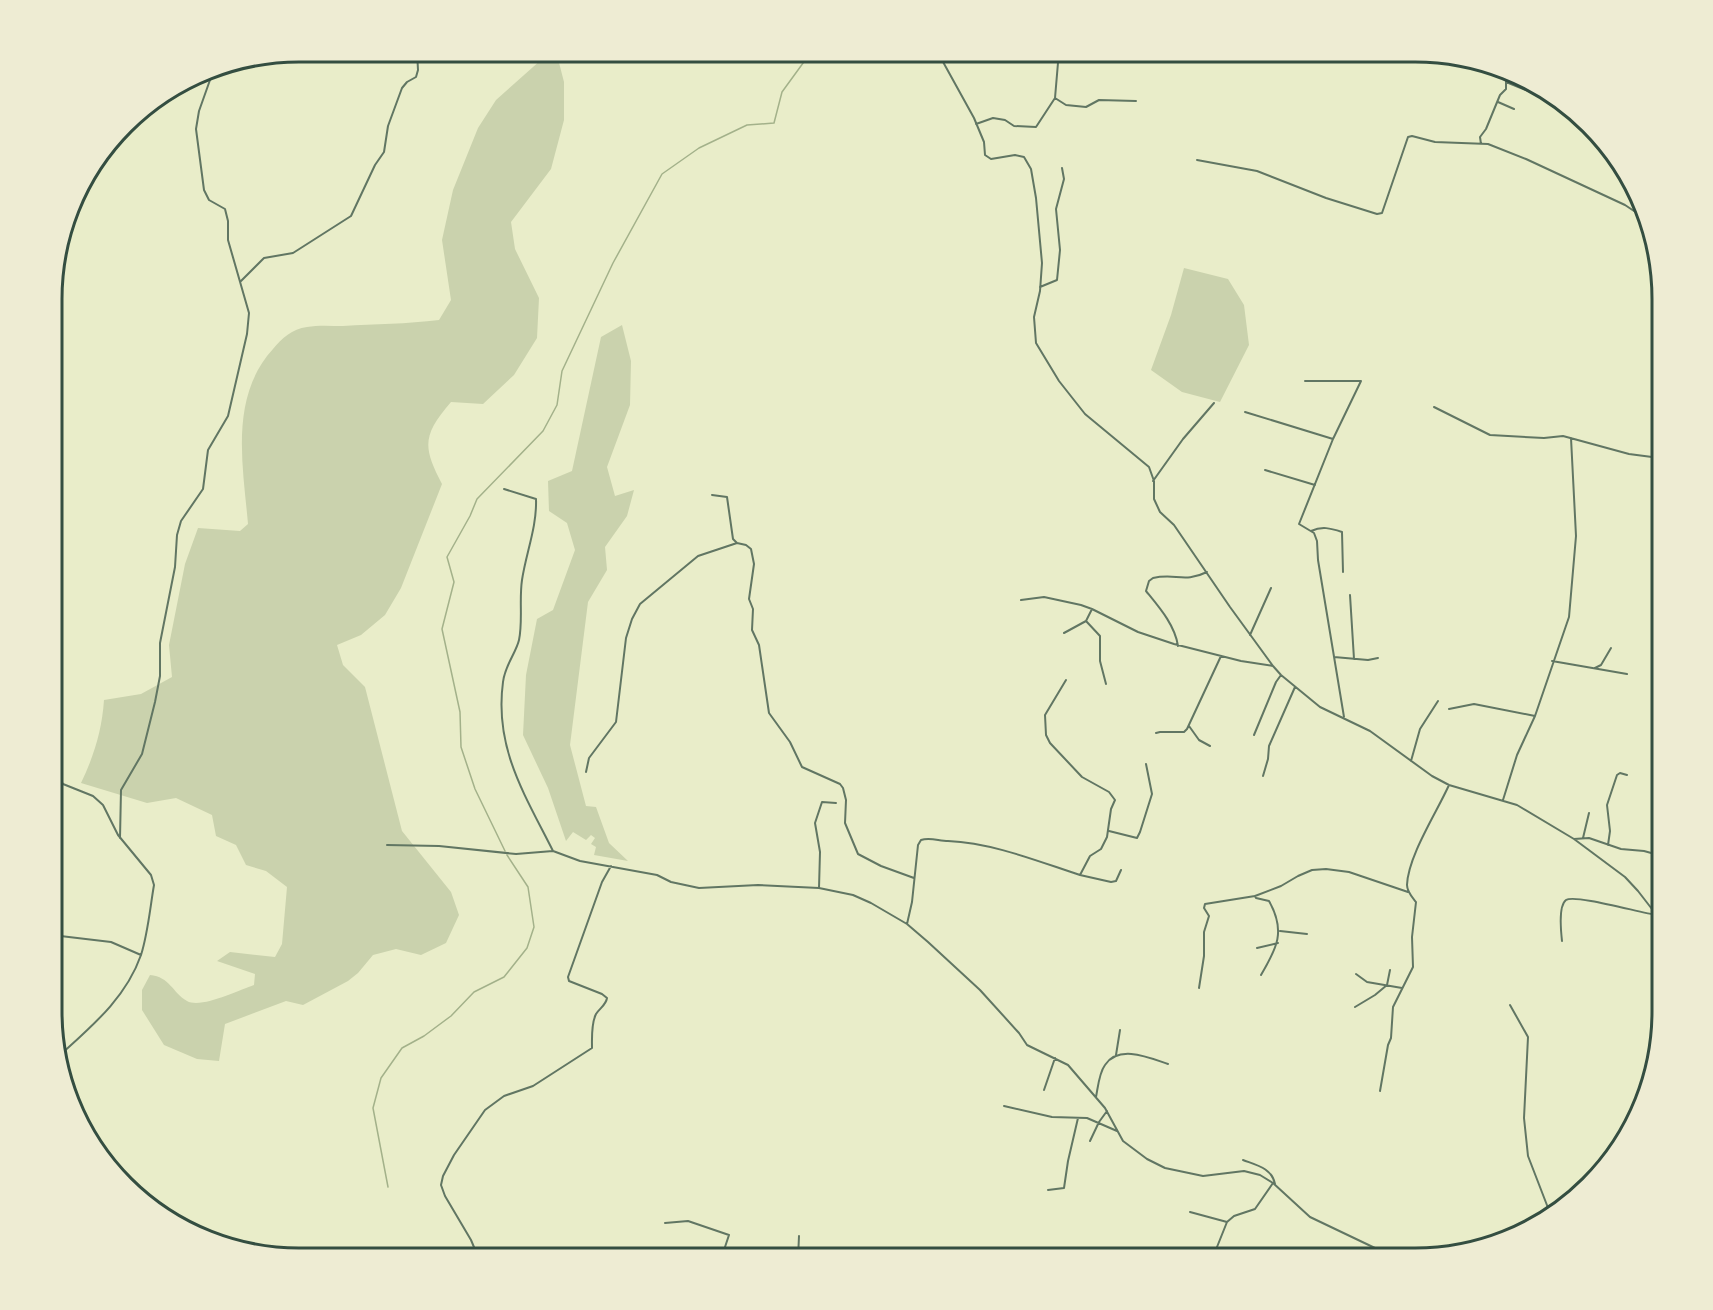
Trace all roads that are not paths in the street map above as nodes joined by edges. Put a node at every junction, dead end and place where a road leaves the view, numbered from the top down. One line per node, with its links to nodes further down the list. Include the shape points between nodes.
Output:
1 (418, 62): 16 (street, via 416,77 402,88 388,126 384,153 351,216 294,253 264,258)
2 (943, 62): 11 (street)
3 (1058, 62): 7 (street)
4 (211, 79): 16 (street, via 196,129 204,190 209,200 225,209 228,240)
5 (1506, 82): 6 (street); 9 (street)
6 (1530, 92)
7 (1055, 98): 8 (street, via 1066,105 1086,107 1099,100); 11 (street, via 1035,126 1014,126 993,118)
8 (1136, 101)
9 (1498, 102): 10 (street); 12 (street, via 1480,136)
10 (1514, 109)
11 (976, 124): 17 (street, via 985,155 991,159 1024,157 1031,169 1042,263)
12 (1481, 144): 13 (street, via 1408,137 1382,213 1377,214 1257,171); 15 (street, via 1526,159)
13 (1197, 160)
14 (1062, 168): 17 (street, via 1064,179 1056,209 1060,250 1057,280)
15 (1634, 211)
16 (241, 281): 74 (street, via 249,314 238,378 228,416 208,450 202,489 181,521 177,535 160,644 156,702 141,754 121,790)
17 (1040, 287): 26 (street, via 1034,317 1036,343 1085,414 1149,467)
18 (1305, 381): 23 (street, via 1361,381)
19 (1214, 403): 26 (street)
20 (1434, 407): 22 (street, via 1490,435)
21 (1245, 412): 23 (street)
22 (1571, 438): 24 (street); 47 (street, via 1576,536 1569,617)
23 (1333, 439): 27 (street)
24 (1652, 458)
25 (1265, 470): 27 (street)
26 (1153, 481): 32 (street, via 1160,512 1174,525)
27 (1315, 486): 30 (street, via 1299,524)
28 (504, 489): 79 (street, via 536,499 537,514 522,582 519,642 503,681 502,731 514,773)
29 (712, 495): 31 (street, via 727,497 730,528)
30 (1311, 531): 33 (street, via 1329,528 1342,532); 44 (street, via 1317,541)
31 (737, 543): 65 (street, via 699,556 640,604 626,638 616,722 589,758); 84 (street, via 751,549 754,564 749,599 753,609 752,630 759,645 772,720 790,742 802,767 843,788 845,822 858,854)
32 (1207, 572): 40 (street); 41 (street, via 1190,579 1154,578 1147,586 1146,591 1164,614)
33 (1343, 572)
34 (1271, 588): 40 (street)
35 (1350, 595): 45 (street)
36 (1021, 600): 37 (street, via 1044,597)
37 (1092, 609): 38 (street); 41 (street)
38 (1086, 621): 39 (street); 53 (street, via 1100,636 1100,661)
39 (1064, 633)
40 (1250, 634): 48 (street)
41 (1178, 646): 43 (street)
42 (1611, 648): 49 (street)
43 (1221, 656): 48 (street); 59 (street)
44 (1334, 657): 45 (street); 58 (street)
45 (1354, 658): 46 (street)
46 (1378, 658)
47 (1552, 661): 49 (street); 57 (street)
48 (1273, 666): 51 (street)
49 (1595, 668): 50 (street)
50 (1628, 674)
51 (1281, 675): 54 (street); 61 (street)
52 (1066, 680): 73 (street, via 1045,716 1046,735 1082,777 1116,800)
53 (1106, 684)
54 (1295, 687): 58 (street, via 1320,707); 67 (street, via 1269,746)
55 (1437, 701): 63 (street, via 1420,729)
56 (1449, 710): 57 (street, via 1474,704)
57 (1535, 716): 70 (street)
58 (1344, 717): 63 (street)
59 (1188, 725): 60 (street, via 1184,732); 62 (street, via 1199,740)
60 (1156, 733)
61 (1254, 735)
62 (1210, 746)
63 (1411, 761): 69 (street)
64 (1146, 764): 73 (street, via 1152,794 1137,838)
65 (586, 772)
66 (1627, 775): 78 (street, via 1617,775 1606,805)
67 (1263, 776)
68 (62, 782): 74 (street, via 93,796 103,805)
69 (1449, 785): 70 (street); 86 (street, via 1415,854)
70 (1503, 800): 76 (street)
71 (836, 803): 85 (street, via 822,802 815,823 820,852)
72 (1589, 813): 75 (street)
73 (1108, 831): 83 (street, via 1101,849 1090,856)
74 (120, 838): 97 (street, via 151,875 154,885)
75 (1583, 838): 76 (street); 78 (street)
76 (1574, 839): 88 (street, via 1624,878)
77 (387, 845): 79 (street, via 516,854)
78 (1608, 845): 80 (street)
79 (553, 850): 81 (street, via 580,861)
80 (1652, 852)
81 (610, 866): 85 (street, via 699,888); 128 (street, via 568,977 569,981 607,998 596,1015 592,1048 485,1110 443,1176 445,1196)
82 (1121, 870): 83 (street, via 1116,881 1111,882)
83 (1080, 875): 84 (street, via 1016,854 927,838 918,845)
84 (914, 878): 90 (street)
85 (819, 888): 90 (street, via 853,895)
86 (1408, 892): 87 (street, via 1349,872 1326,869 1312,870); 103 (street, via 1416,902 1413,967)
87 (1255, 896): 91 (street, via 1269,901); 102 (street, via 1204,906 1209,915)
88 (1652, 909)
89 (1652, 914): 94 (street, via 1573,898 1566,900 1560,923)
90 (908, 924): 109 (street, via 980,990 1027,1045)
91 (1280, 931): 92 (street); 95 (street)
92 (1307, 934)
93 (62, 936): 97 (street, via 111,942)
94 (1562, 941)
95 (1278, 943): 96 (street); 99 (street)
96 (1257, 948)
97 (141, 955): 107 (street, via 120,997)
98 (1390, 970): 101 (street)
99 (1261, 975)
100 (1356, 975): 101 (street, via 1367,982)
101 (1387, 985): 103 (street); 105 (street)
102 (1199, 988)
103 (1402, 988): 112 (street, via 1393,1007)
104 (1510, 1005): 123 (street, via 1528,1037 1524,1118 1528,1156)
105 (1354, 1007)
106 (1120, 1030): 108 (street)
107 (65, 1050)
108 (1116, 1055): 110 (street, via 1140,1056); 113 (street, via 1104,1065)
109 (1055, 1058): 111 (street); 113 (street, via 1068,1065)
110 (1168, 1064)
111 (1044, 1090)
112 (1380, 1091)
113 (1096, 1097): 115 (street)
114 (1004, 1106): 116 (street, via 1052,1117)
115 (1107, 1111): 117 (street); 118 (street)
116 (1078, 1118): 117 (street); 122 (street, via 1064,1188)
117 (1098, 1122): 118 (street); 119 (street)
118 (1117, 1131): 121 (street, via 1132,1149 1165,1167 1203,1176 1244,1171)
119 (1090, 1141)
120 (1243, 1160): 121 (street, via 1264,1168)
121 (1274, 1184): 125 (street, via 1255,1209); 132 (street, via 1310,1217)
122 (1048, 1190)
123 (1548, 1206)
124 (1190, 1212): 125 (street)
125 (1227, 1222): 131 (street)
126 (665, 1223): 129 (street, via 688,1221 729,1235)
127 (799, 1236): 130 (street)
128 (475, 1248)
129 (725, 1248)
130 (798, 1248)
131 (1217, 1248)
132 (1375, 1248)

